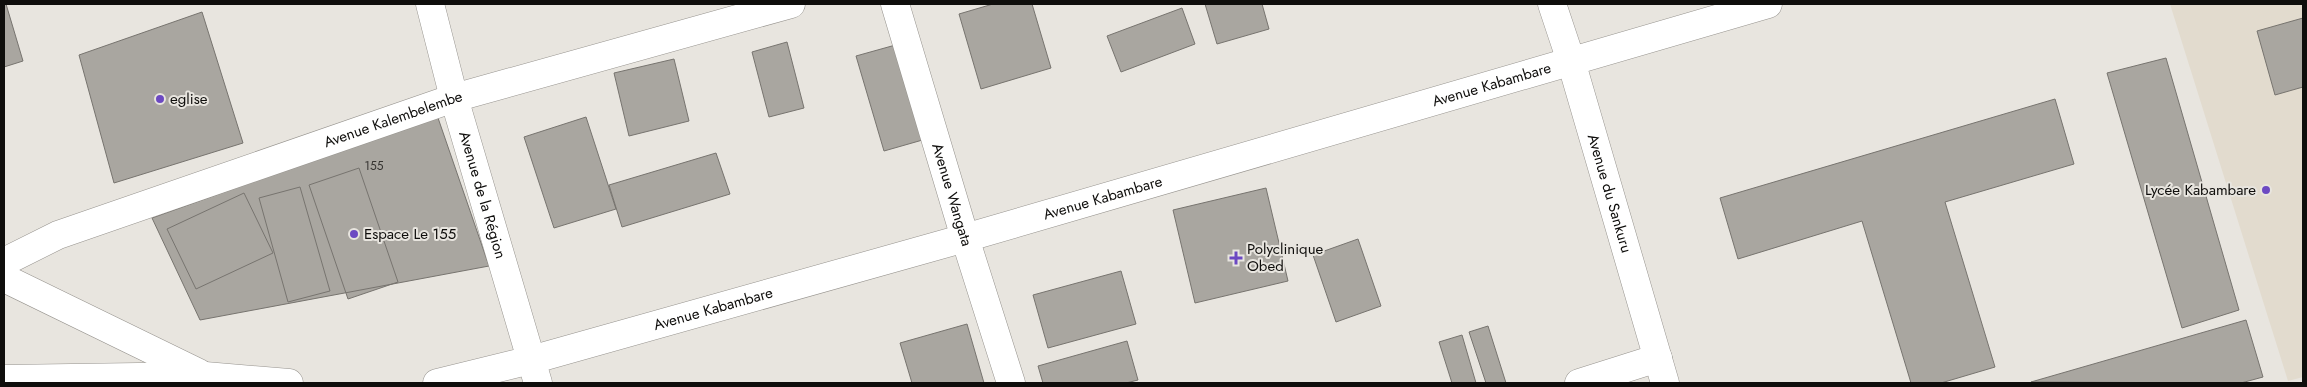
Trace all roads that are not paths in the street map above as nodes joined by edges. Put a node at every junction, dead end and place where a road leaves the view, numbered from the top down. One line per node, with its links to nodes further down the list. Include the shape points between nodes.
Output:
1 (430, 4): 7 (street, Avenue de la Région)
2 (791, 4): 7 (street, Avenue Kalembelembe)
3 (895, 4): 8 (street, Avenue Wangata)
4 (1552, 4): 6 (street, Avenue du Sankuru)
5 (1768, 4): 6 (street, Avenue Kabambare)
6 (1571, 61): 8 (street, Avenue Kabambare); 11 (street, Avenue du Sankuru)
7 (454, 98): 9 (street, Avenue Kalembelembe, via 58,236); 12 (street, Avenue de la Région)
8 (965, 238): 12 (street, Avenue Kabambare); 17 (street, Avenue Wangata)
9 (4, 262)
10 (4, 278): 13 (street)
11 (1661, 371): 18 (street)
12 (535, 372): 16 (street, Avenue Kabambare)
13 (205, 376): 14 (street); 15 (street)
14 (4, 379)
15 (289, 383)
16 (437, 383)
17 (1011, 383)
18 (1579, 383)

